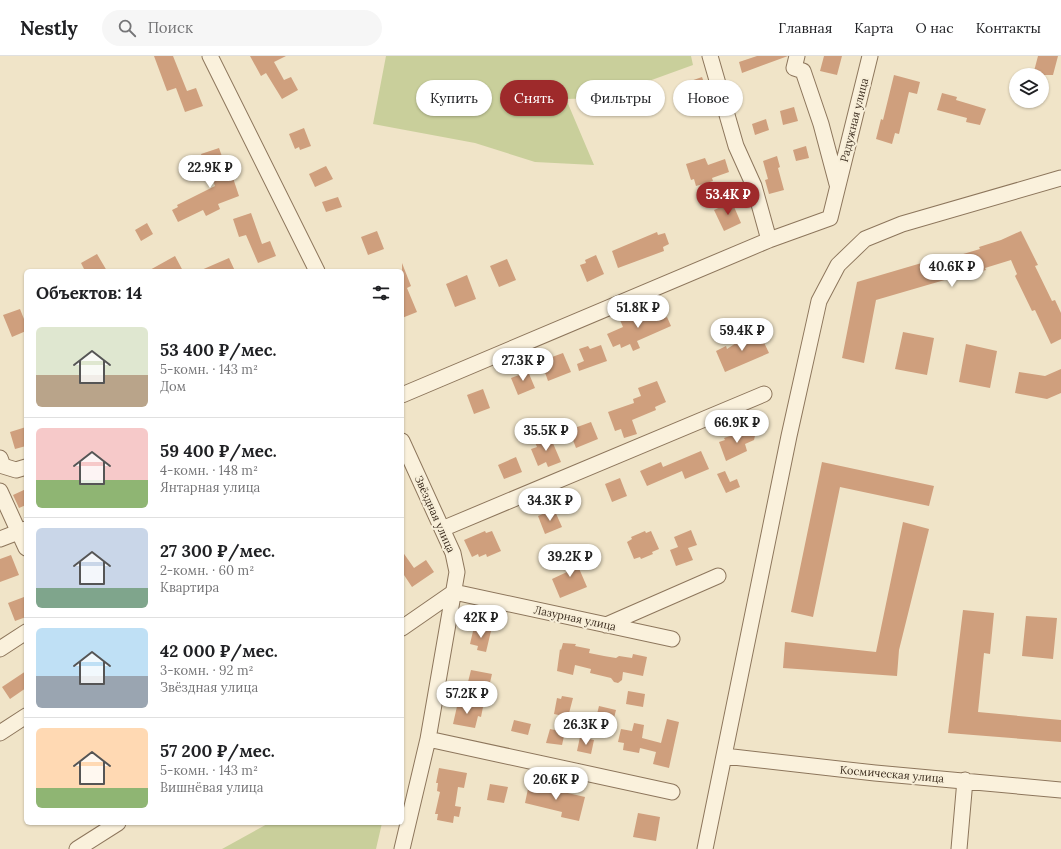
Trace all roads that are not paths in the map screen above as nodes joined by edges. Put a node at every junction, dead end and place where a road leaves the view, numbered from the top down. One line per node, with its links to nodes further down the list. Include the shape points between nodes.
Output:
1 (210, 56): 8 (street)
2 (710, 56): 7 (street, via 736,146 754,186)
3 (796, 56): 6 (street, via 794,68 803,71)
4 (870, 56): 6 (street, Радужная улица)
5 (1061, 178): 29 (street, via 902,224 865,239 838,265 819,301)
6 (838, 185): 7 (street, Радужная улица, via 830,218)
7 (769, 240): 9 (street)
8 (316, 269)
9 (404, 394)
10 (764, 394): 16 (street)
11 (404, 451): 13 (street, Звёздная улица)
12 (0, 458): 14 (street, via 3,466 16,470)
13 (407, 465): 16 (street, Звёздная улица)
14 (24, 468)
15 (0, 491): 17 (street)
16 (442, 529): 20 (street, Звёздная улица, via 453,553 457,572)
17 (22, 530): 18 (street)
18 (0, 539)
19 (718, 576): 21 (street)
20 (454, 592): 21 (street, Лазурная улица); 22 (street); 28 (street, Звёздная улица)
21 (606, 625): 24 (street, Лазурная улица)
22 (404, 627)
23 (24, 633): 25 (street)
24 (672, 639)
25 (0, 649)
26 (24, 717): 27 (street)
27 (0, 733)
28 (428, 739): 32 (street); 35 (street, Звёздная улица)
29 (724, 756): 30 (street, Космическая улица); 36 (street)
30 (965, 780): 31 (street, Космическая улица); 37 (street)
31 (1061, 790)
32 (672, 792)
33 (115, 825): 34 (street)
34 (76, 849)
35 (402, 849)
36 (706, 849)
37 (959, 849)

